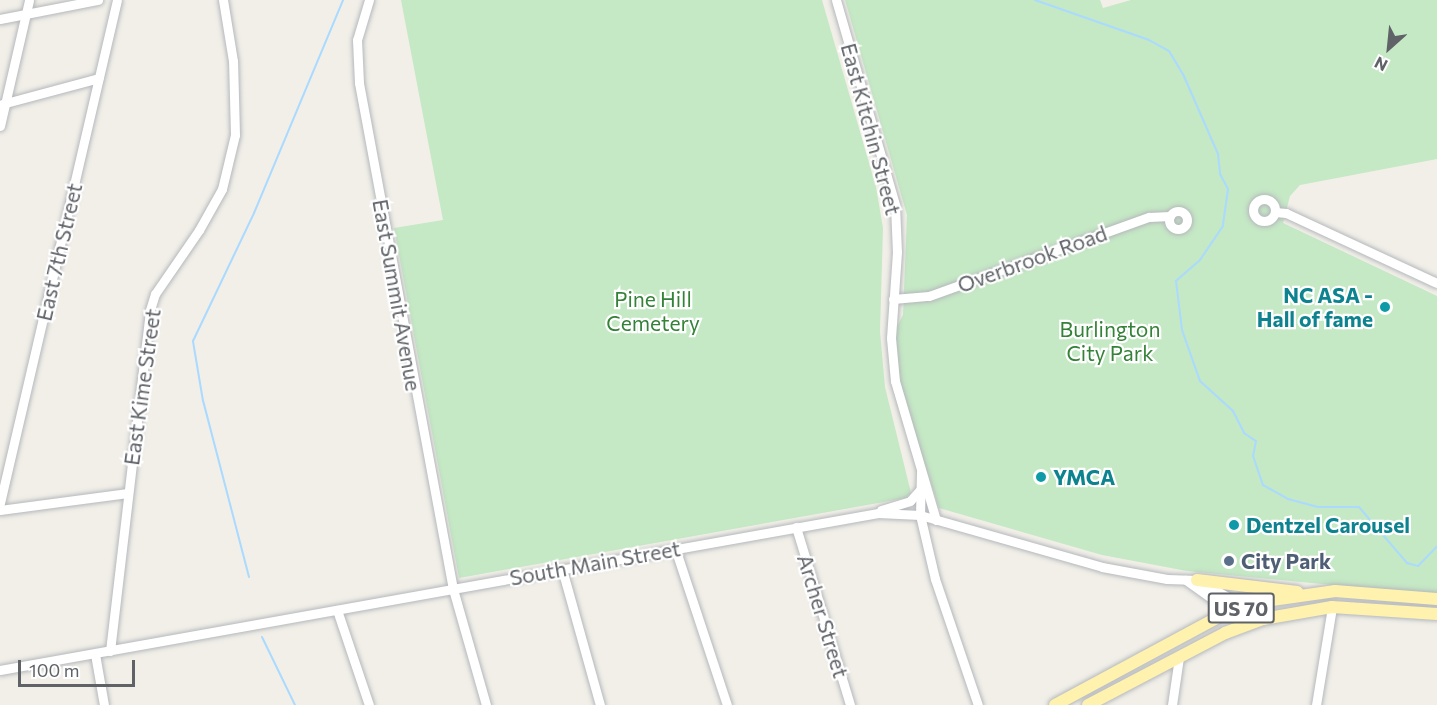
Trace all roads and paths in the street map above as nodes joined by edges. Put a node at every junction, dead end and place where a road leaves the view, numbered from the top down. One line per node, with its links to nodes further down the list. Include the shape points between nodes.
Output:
1 (29, 0): 7 (street)
2 (98, 0): 7 (street)
3 (117, 0): 9 (street, East 7th Street)
4 (223, 0): 18 (street, East Kime Street, via 236,99 230,162 212,208 155,294 145,334)
5 (369, 0): 28 (street, East Summit Avenue, via 357,40 359,83)
6 (836, 0): 15 (street, East Kitchin Street, via 895,205)
7 (26, 14): 8 (street); 10 (street)
8 (0, 18)
9 (99, 78): 10 (street); 19 (street, East 7th Street)
10 (3, 104): 11 (street)
11 (0, 126)
12 (1275, 212): 14 (street, via 1286,213)
13 (1170, 216): 15 (street, Overbrook Road, via 1149,217 929,296)
14 (1437, 283)
15 (893, 300): 16 (street, East Kitchin Street, via 895,381)
16 (922, 470): 17 (street, East Kitchin Street); 23 (street, East Kitchin Street)
17 (921, 490): 21 (street, via 910,501); 22 (street, East Kitchin Street)
18 (128, 493): 20 (street); 36 (street, East Kime Street)
19 (0, 503)
20 (0, 510)
21 (869, 514): 22 (street, South Main Street); 24 (street, South Main Street)
22 (920, 515): 23 (street, South Main Street); 47 (street, East Kitchin Street, via 945,614)
23 (936, 520): 27 (street, South Main Street, via 1102,567)
24 (796, 527): 25 (street, South Main Street); 46 (street, Archer Street)
25 (675, 548): 26 (street, South Main Street); 45 (street)
26 (562, 569): 28 (street, South Main Street); 44 (street)
27 (1191, 580): 29 (main road); 34 (street, South Main Street, via 1226,596)
28 (453, 589): 32 (street, South Main Street); 43 (street, East Summit Avenue)
29 (1307, 593): 30 (main road, US 70, via 1358,591); 34 (main road, US 70)
30 (1437, 599)
31 (1332, 607): 33 (main road, US 70); 35 (main road, US 70); 51 (street)
32 (337, 610): 36 (street, South Main Street); 42 (street)
33 (1304, 610): 34 (main road, via 1285,606 1240,617); 37 (main road, US 70, via 1263,619)
34 (1229, 612): 37 (main road, via 1226,623 1194,641); 48 (main road, US 70)
35 (1437, 614)
36 (110, 651): 38 (street, South Main Street)
37 (1191, 651): 39 (main road, US 70)
38 (95, 654): 40 (street, South Main Street); 41 (street)
39 (1179, 657): 49 (main road, US 70); 50 (street)
40 (0, 670)
41 (104, 705)
42 (369, 705)
43 (486, 705)
44 (600, 705)
45 (727, 705)
46 (850, 705)
47 (978, 705)
48 (1055, 705)
49 (1088, 705)
50 (1172, 705)
51 (1317, 705)

